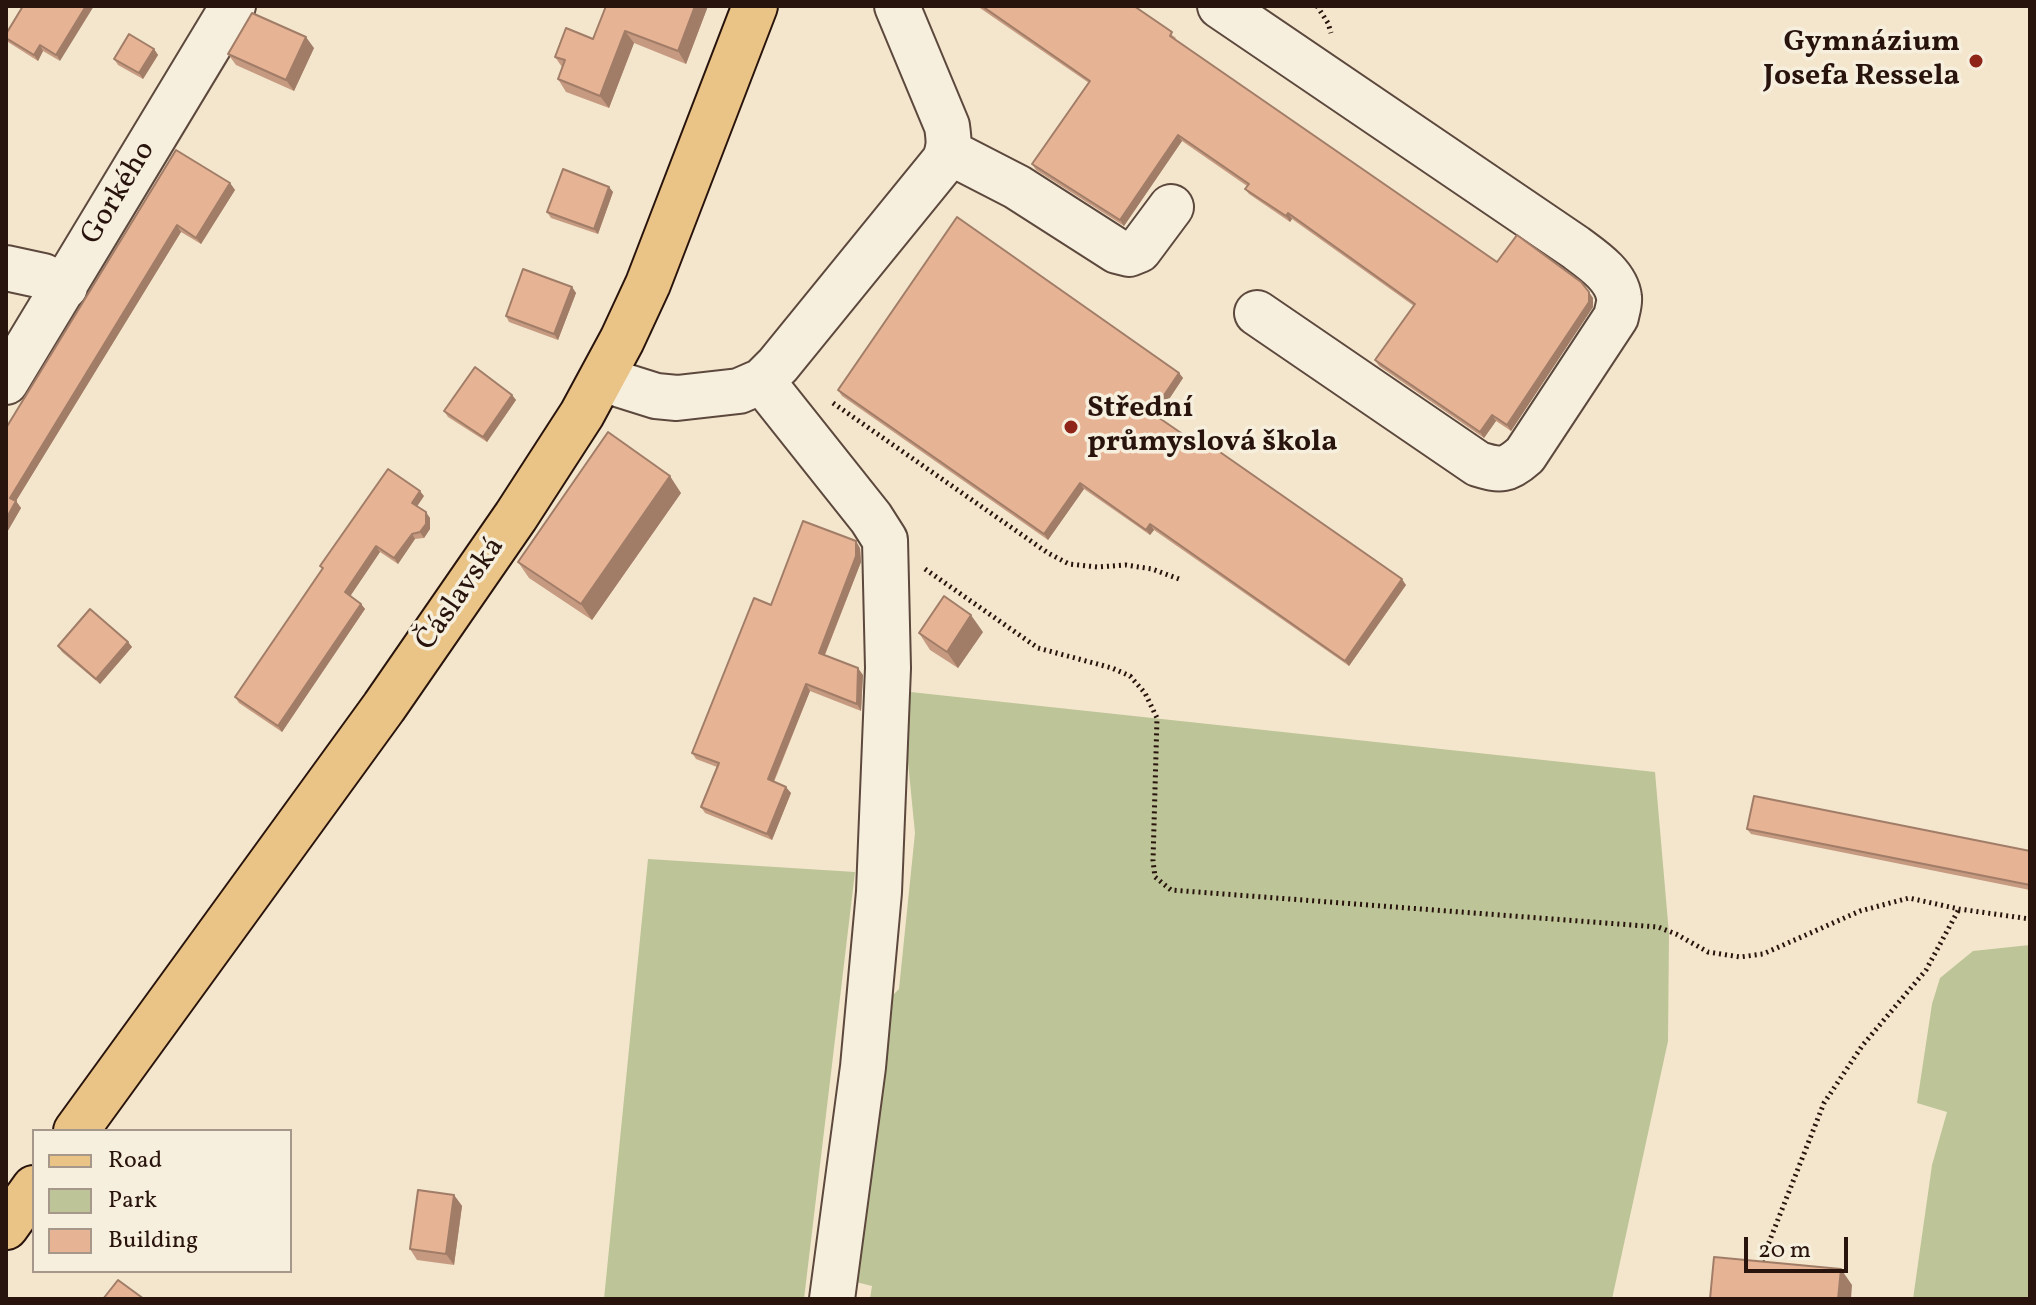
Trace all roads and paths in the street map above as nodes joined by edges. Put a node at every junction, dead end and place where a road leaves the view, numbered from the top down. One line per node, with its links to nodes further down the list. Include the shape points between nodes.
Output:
1 (233, 6): 8 (street, Gorkého)
2 (755, 6): 10 (main road, Čáslavská, via 648,284)
3 (897, 6): 5 (street, via 947,126)
4 (1220, 6): 9 (street, via 1575,247 1613,281 1620,299 1616,317 1525,455 1511,467 1496,469 1478,464)
5 (949, 152): 6 (street, via 1129,254 1139,250); 11 (street)
6 (1171, 207)
7 (6, 268): 8 (street)
8 (65, 287): 12 (street, Gorkého)
9 (1257, 313)
10 (604, 376): 11 (street, via 638,391 677,398 739,391); 18 (main road, Čáslavská, via 546,472 384,707)
11 (762, 381): 14 (street)
12 (6, 382)
13 (829, 401): 15 (path, via 1069,564 1126,565)
14 (885, 540): 16 (path, via 1038,648 1112,668 1130,676 1145,693 1157,718 1155,877 1171,890 1658,927 1708,952 1740,957 1763,954 1860,911 1909,898); 22 (street, via 888,668 879,892 863,1067)
15 (1179, 579)
16 (1959, 909): 17 (path); 21 (path, via 1926,970 1862,1046 1824,1103)
17 (2030, 919)
18 (77, 1129)
19 (32, 1191): 20 (main road)
20 (6, 1227)
21 (1762, 1260)
22 (832, 1299)

